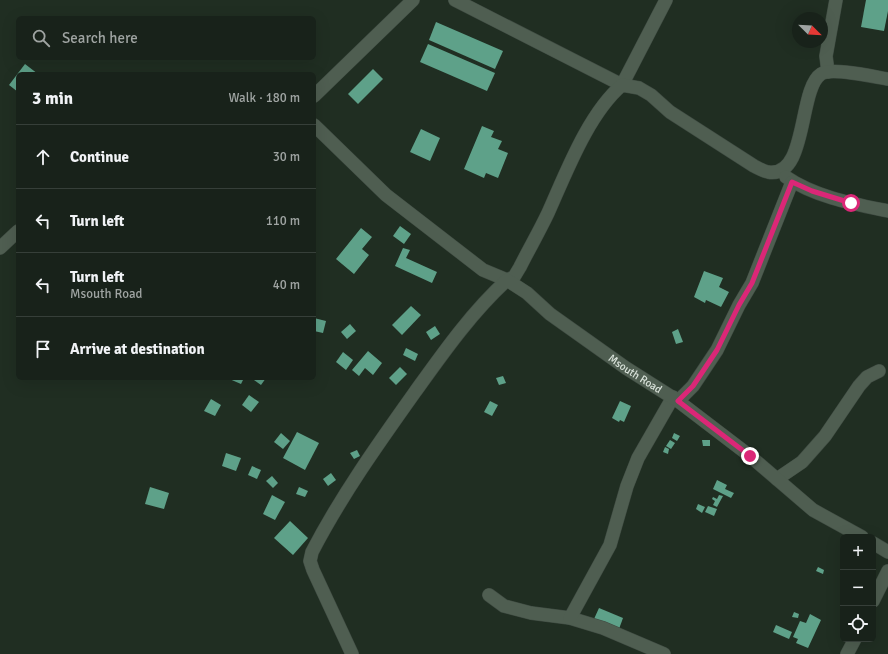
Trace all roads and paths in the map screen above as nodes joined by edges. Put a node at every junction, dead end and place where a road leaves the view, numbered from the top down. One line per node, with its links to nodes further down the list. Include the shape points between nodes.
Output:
1 (413, 0): 8 (street)
2 (455, 0): 7 (street)
3 (666, 0): 7 (street)
4 (836, 0): 5 (street, via 826,56)
5 (828, 72): 6 (street); 10 (street, via 820,74 815,82 793,155 786,167)
6 (888, 79)
7 (622, 85): 10 (street, via 639,88 651,95 670,112 754,166 768,172); 15 (street, via 610,95 600,110 520,267 514,277)
8 (316, 94)
9 (316, 127): 15 (street, Msouth Road, via 386,195 483,270)
10 (778, 172): 11 (street)
11 (792, 182): 12 (street, via 833,198); 17 (street, via 752,283 717,350 693,386)
12 (888, 212)
13 (16, 233): 14 (street)
14 (0, 248)
15 (507, 280): 17 (street, Msouth Road, via 527,292 550,314 626,368); 27 (street, via 491,294 453,338 364,465 312,552 310,561 313,570)
16 (879, 371): 18 (street, via 867,377 859,386 825,436 802,462)
17 (675, 399): 18 (street, Msouth Road); 25 (street, via 638,458 610,544)
18 (777, 479): 19 (street, Msouth Road, via 813,510)
19 (857, 534)
20 (876, 545): 21 (street)
21 (888, 552)
22 (888, 571): 24 (street)
23 (488, 595): 25 (street, via 504,606 531,613)
24 (876, 596)
25 (570, 618): 28 (street, via 603,628)
26 (853, 642): 29 (street)
27 (352, 654)
28 (664, 654)
29 (847, 654)

